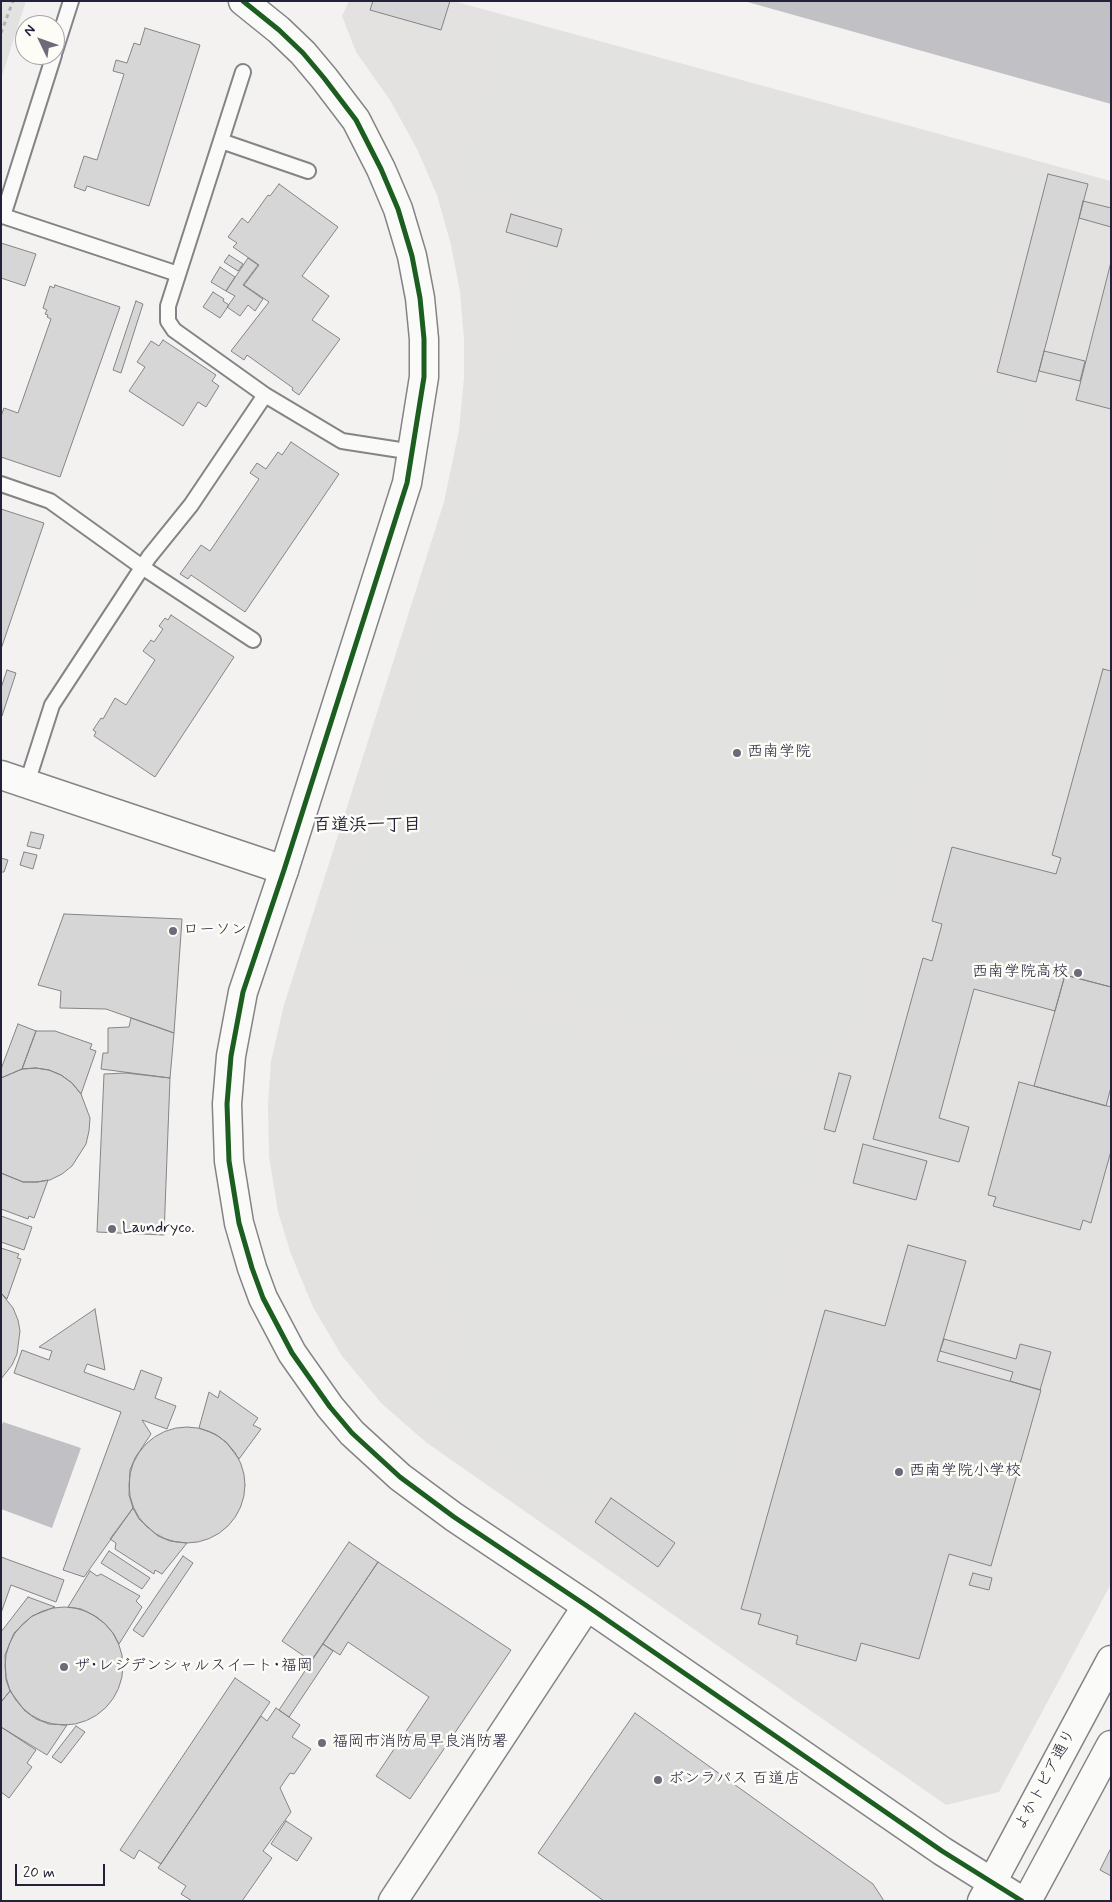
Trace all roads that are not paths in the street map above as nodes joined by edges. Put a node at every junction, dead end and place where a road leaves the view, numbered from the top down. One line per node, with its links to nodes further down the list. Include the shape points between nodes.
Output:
1 (71, 1): 3 (lane)
2 (243, 1): 10 (street, via 303,53 356,120 398,209 412,256 424,339 424,377)
3 (65, 20)
4 (51, 65): 8 (lane, via 3,216)
5 (243, 72): 6 (lane)
6 (221, 141): 7 (lane); 8 (lane)
7 (308, 170)
8 (178, 274): 9 (lane, via 168,306 168,320 174,330)
9 (265, 395): 10 (lane, via 342,442); 12 (lane, via 191,505)
10 (414, 452): 16 (street, via 408,483)
11 (1, 484): 12 (lane, via 50,501)
12 (142, 566): 13 (lane); 15 (lane, via 52,706)
13 (253, 640)
14 (1, 775): 15 (street)
15 (27, 783): 16 (street)
16 (284, 870): 17 (street, via 243,992 227,1104 229,1161 239,1223 264,1298 309,1379 352,1433 377,1457 454,1517)
17 (587, 1606): 20 (street, via 942,1851); 21 (street)
18 (1111, 1660): 20 (street, よかトピア通り)
19 (1111, 1745): 23 (street)
20 (987, 1891): 22 (street)
21 (392, 1901)
22 (1022, 1901)
23 (1027, 1901)

